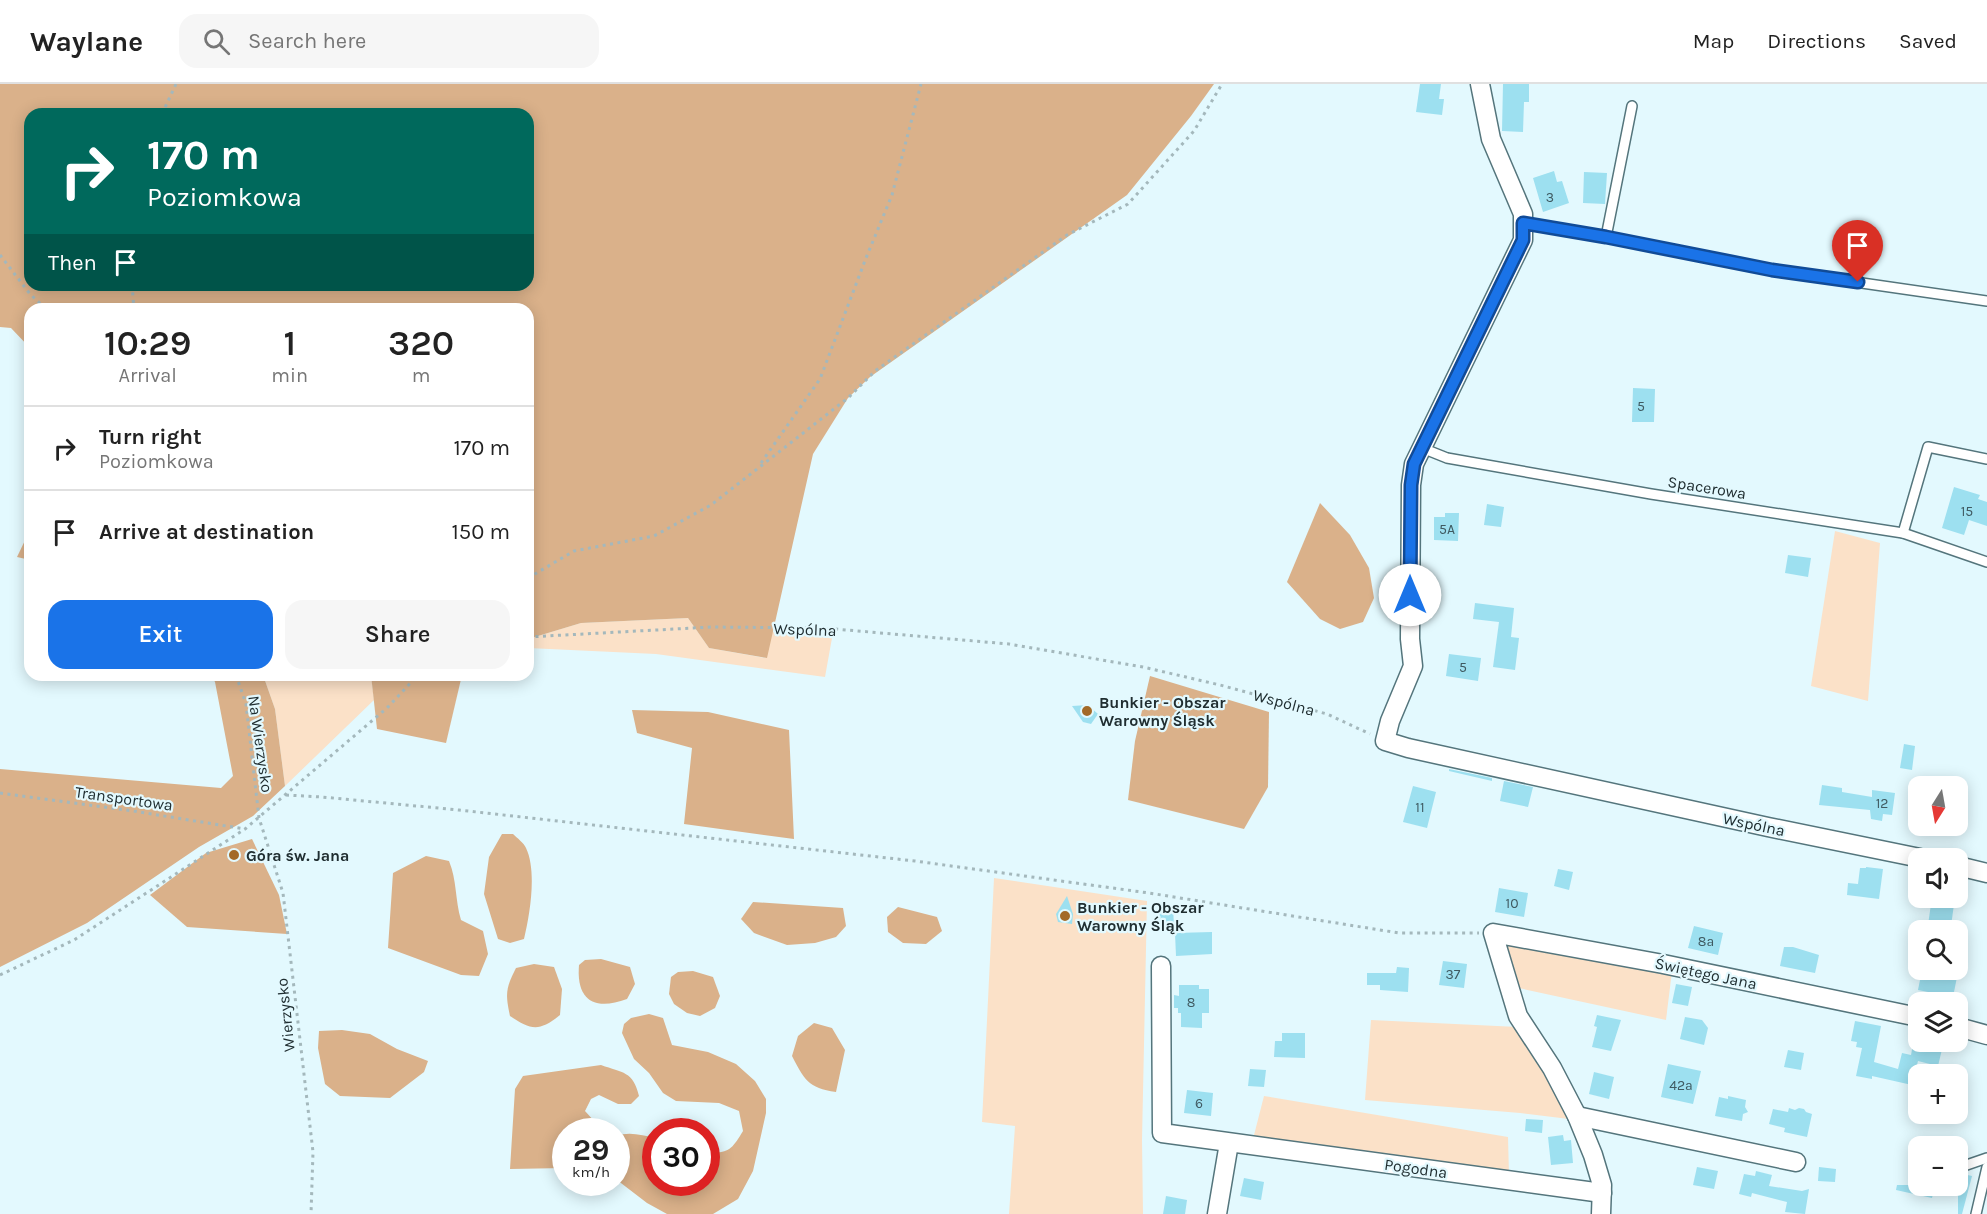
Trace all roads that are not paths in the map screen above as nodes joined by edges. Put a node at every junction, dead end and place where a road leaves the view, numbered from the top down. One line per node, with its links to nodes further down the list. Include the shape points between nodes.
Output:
1 (1480, 84): 3 (street, via 1491,139 1523,213)
2 (1632, 106): 4 (lane)
3 (1523, 223): 4 (lane); 6 (street, via 1523,240)
4 (1606, 237): 5 (lane, via 1772,270)
5 (1987, 301)
6 (1422, 448): 8 (lane, Spacerowa, via 1458,460); 10 (street, Wspólna, via 1414,464 1411,485 1413,666 1385,741)
7 (1987, 459): 8 (lane, via 1928,447)
8 (1903, 533): 9 (lane, Spacerowa)
9 (1987, 562)
10 (1908, 856)
11 (1968, 868): 12 (street)
12 (1987, 873)
13 (1161, 966): 18 (street, Pogodna, via 1162,1133)
14 (1908, 1015): 17 (street, Świętego Jana, via 1493,933 1518,1016)
15 (1968, 1030): 16 (street)
16 (1987, 1035)
17 (1577, 1116): 20 (street); 23 (street, via 1593,1155)
18 (1229, 1143): 23 (street, Pogodna); 24 (street)
19 (1987, 1158): 21 (lane)
20 (1796, 1162)
21 (1968, 1165)
22 (1987, 1167): 26 (lane)
23 (1602, 1193): 25 (street)
24 (1217, 1214)
25 (1601, 1214)
26 (1976, 1214)

